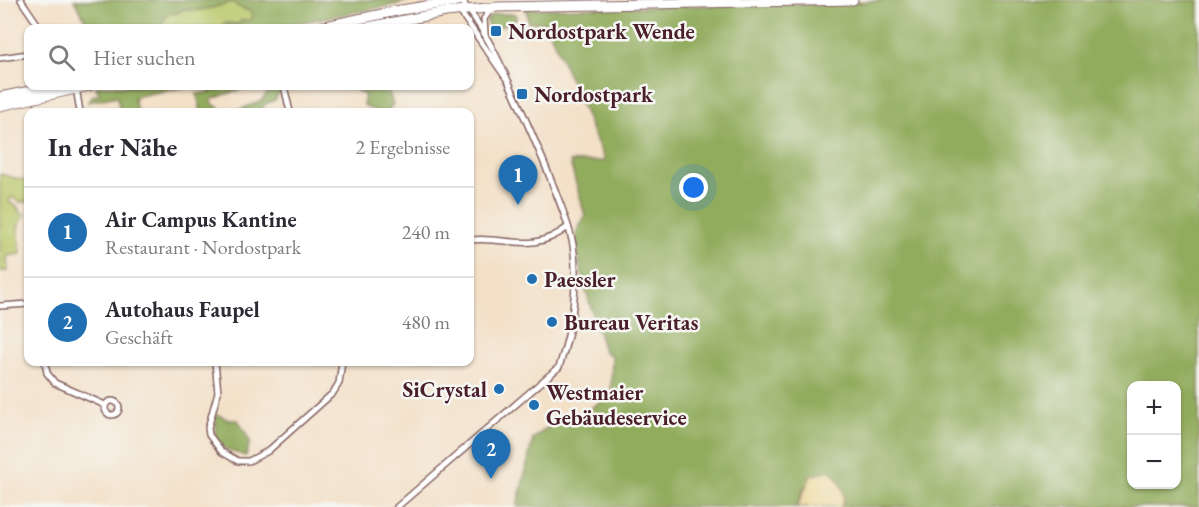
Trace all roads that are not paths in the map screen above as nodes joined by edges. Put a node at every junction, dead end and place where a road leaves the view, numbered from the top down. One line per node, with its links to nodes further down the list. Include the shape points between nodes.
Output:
1 (21, 0): 6 (street)
2 (853, 0): 5 (main road)
3 (428, 3): 4 (main road); 7 (main road)
4 (463, 5): 5 (main road); 8 (main road); 9 (street); 12 (street)
5 (493, 7): 9 (street, via 484,19)
6 (37, 24)
7 (334, 24)
8 (380, 24)
9 (486, 35): 12 (street)
10 (24, 55): 11 (street)
11 (0, 58)
12 (510, 84): 21 (street)
13 (35, 90): 17 (main road)
14 (64, 90): 18 (main road)
15 (76, 90): 19 (street)
16 (285, 90): 20 (street)
17 (0, 97)
18 (0, 106)
19 (79, 108)
20 (289, 108)
21 (567, 227): 22 (street, via 534,243); 29 (street, via 573,248 574,290 559,367)
22 (474, 240)
23 (24, 304): 24 (street)
24 (0, 306)
25 (46, 366): 28 (street, via 55,382)
26 (215, 366): 27 (street, via 218,392 209,435 222,452 238,461 249,461 268,451 333,393)
27 (341, 366)
28 (105, 405)
29 (397, 507)

